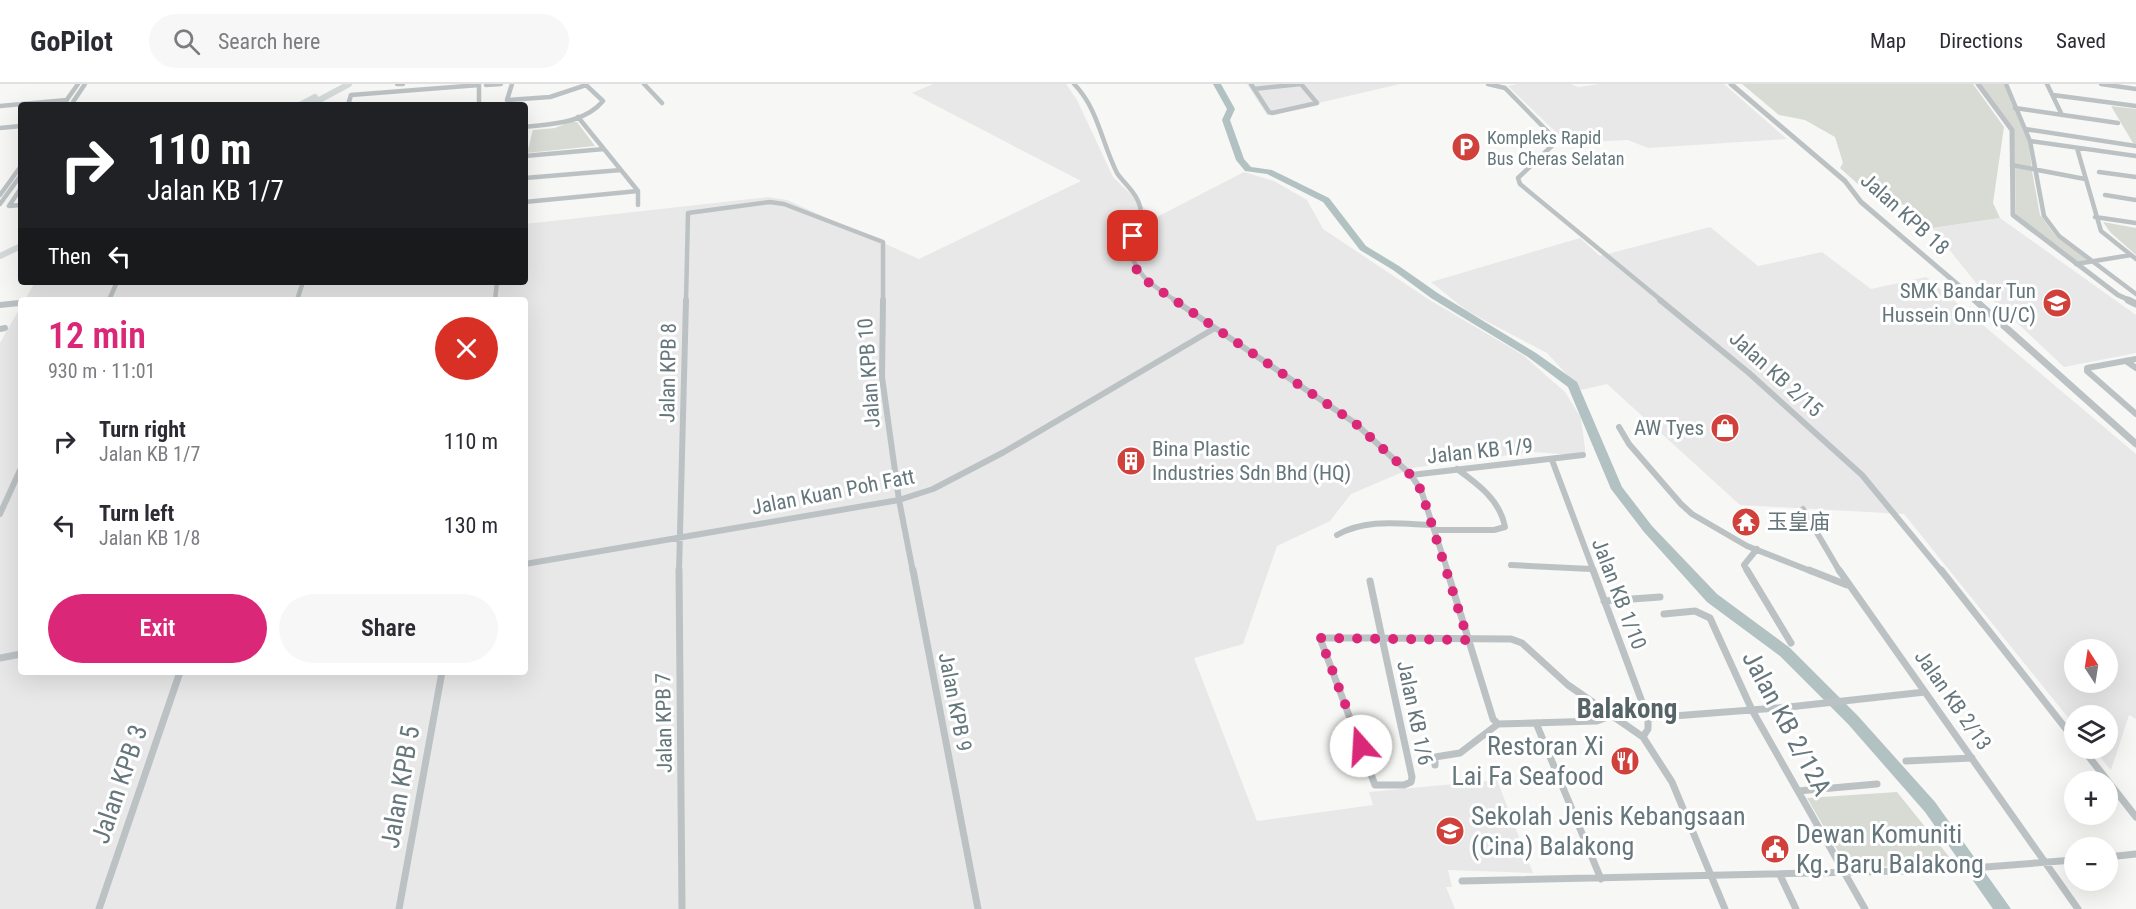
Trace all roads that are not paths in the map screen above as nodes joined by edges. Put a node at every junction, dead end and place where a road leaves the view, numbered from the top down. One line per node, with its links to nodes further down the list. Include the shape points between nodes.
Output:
1 (78, 84): 22 (street)
2 (85, 84): 24 (street)
3 (339, 84): 25 (main road)
4 (349, 84): 26 (main road)
5 (501, 84): 17 (street)
6 (512, 84): 18 (street, via 507,100 550,97)
7 (644, 84): 29 (street)
8 (1074, 84): 78 (street, via 1087,99 1118,174 1142,209 1143,222 1128,246 1137,271)
9 (1301, 84): 19 (street); 19 (street, via 1317,103 1272,112)
10 (1488, 84): 118 (street, Jalan KB 2/15, via 1505,88 1557,141 1518,178 1520,184 1749,373 1862,475)
11 (1731, 84): 84 (street, Jalan KPB 18, via 1820,158 1861,202)
12 (1978, 84): 47 (street, via 2012,130)
13 (2006, 84): 33 (street)
14 (2048, 84): 21 (street)
15 (2101, 84): 20 (street)
16 (479, 85): 27 (street, via 351,95); 28 (street)
17 (486, 85)
18 (586, 85): 35 (street, via 603,101)
19 (1252, 86)
20 (2136, 89)
21 (2053, 95): 32 (street); 34 (street)
22 (67, 100): 23 (street)
23 (45, 102)
24 (73, 102)
25 (306, 102)
26 (316, 102)
27 (349, 102)
28 (479, 102)
29 (662, 103)
30 (18, 104): 31 (street)
31 (0, 106)
32 (2136, 106)
33 (2015, 108): 34 (street); 40 (street)
34 (2062, 115): 36 (street)
35 (578, 117): 38 (street); 44 (street)
36 (2118, 123)
37 (18, 126): 39 (street)
38 (528, 127)
39 (0, 128)
40 (2025, 129): 41 (street); 42 (street)
41 (2030, 141): 43 (street); 48 (street)
42 (2136, 146)
43 (2077, 148): 46 (street); 55 (street)
44 (604, 149): 45 (street); 49 (street)
45 (528, 156)
46 (2136, 156)
47 (2012, 165): 48 (street); 73 (street, via 2013,215)
48 (2035, 169): 55 (street); 71 (street, via 2044,216 2059,236)
49 (621, 170): 53 (street); 57 (street)
50 (18, 171): 59 (street)
51 (2099, 172): 52 (street)
52 (2136, 177)
53 (528, 178)
54 (18, 179): 59 (street)
55 (2085, 179): 65 (street)
56 (18, 192): 62 (street, via 9,206)
57 (638, 192): 61 (street); 63 (street)
58 (2105, 195): 60 (street)
59 (1, 200)
60 (2136, 200)
61 (528, 202)
62 (18, 205)
63 (638, 205)
64 (690, 212): 90 (street, Jalan KPB 10, via 777,202 883,242 882,377); 95 (street, Jalan KPB 8)
65 (2096, 217): 66 (street); 70 (street, via 2101,231)
66 (2136, 223)
67 (18, 247): 69 (main road)
68 (18, 253): 72 (main road)
69 (0, 256)
70 (2134, 257): 71 (street)
71 (2091, 261): 73 (street); 74 (street)
72 (0, 262)
73 (2076, 264): 76 (street, via 2118,296)
74 (2136, 294)
75 (18, 303): 77 (street)
76 (2136, 304)
77 (0, 305)
78 (1215, 328): 89 (street, via 1355,423); 90 (street, Jalan Kuan Poh Fatt, via 996,457 933,489)
79 (2136, 359): 80 (street)
80 (2126, 361): 81 (street); 82 (street, via 2087,371)
81 (2136, 368)
82 (2136, 414)
83 (1619, 427): 96 (street, via 1629,447 1649,464 1690,513)
84 (2136, 444)
85 (1583, 455): 86 (street, Jalan KB 1/9)
86 (1552, 460): 87 (street, Jalan KB 1/9); 99 (street, Jalan KB 1/10)
87 (1457, 469): 89 (street, Jalan KB 1/9); 93 (street, via 1487,493 1505,527)
88 (18, 475): 92 (street)
89 (1411, 475): 93 (street, via 1421,490)
90 (899, 500): 95 (street, Jalan Kuan Poh Fatt); 139 (street, Jalan KPB 9)
91 (1803, 509): 101 (street, Jalan KB 2/13)
92 (0, 514)
93 (1434, 528): 94 (street, via 1363,525); 106 (street)
94 (1337, 535)
95 (680, 537): 97 (street, Jalan Kuan Poh Fatt); 138 (street, Jalan KPB 7)
96 (1757, 549): 101 (street); 107 (street, via 1744,565)
97 (528, 563)
98 (1512, 565): 99 (street)
99 (1591, 569): 103 (street, Jalan KB 1/10)
100 (1370, 581): 105 (street, Jalan KB 1/6)
101 (1848, 585): 112 (street, Jalan KB 2/13)
102 (1660, 597): 103 (street)
103 (1604, 601): 115 (street, Jalan KB 1/10)
104 (1664, 614): 113 (street, Jalan KB 2/12A, via 1706,613)
105 (1382, 638): 105 (street, Jalan KB 1/6, via 1320,638 1372,780 1382,786 1404,785 1411,782); 106 (street)
106 (1468, 640): 114 (street, via 1511,639 1522,643); 116 (street)
107 (1791, 643)
108 (18, 655): 109 (street)
109 (0, 658)
110 (179, 675): 136 (street, Jalan KPB 3)
111 (441, 675): 137 (street, Jalan KPB 5)
112 (1926, 692): 113 (street); 120 (street, Jalan KB 2/13)
113 (1752, 710): 115 (street); 125 (street, Jalan KB 2/12A)
114 (1610, 716): 117 (street, via 1597,721); 119 (street)
115 (1648, 718): 119 (street, via 1648,729)
116 (1495, 721): 117 (street); 123 (street, via 1493,730 1460,753 1436,757)
117 (1536, 723): 134 (street)
118 (2064, 726)
119 (1642, 737): 133 (street, via 1672,782)
120 (1972, 758): 122 (street); 130 (street, Jalan KB 2/13)
121 (2091, 759): 126 (street)
122 (1906, 761)
123 (1435, 765)
124 (1877, 784): 125 (street)
125 (1798, 791): 131 (street, Jalan KB 2/12A)
126 (2136, 817)
127 (2136, 854): 128 (street)
128 (2118, 856)
129 (2064, 862): 130 (street)
130 (2047, 863): 131 (street); 143 (street, Jalan KB 2/13)
131 (1846, 873): 132 (street); 142 (street, Jalan KB 2/12A)
132 (1780, 875): 133 (street); 141 (street)
133 (1713, 877): 134 (street); 140 (street)
134 (1601, 879): 135 (street)
135 (1462, 881)
136 (99, 909)
137 (399, 909)
138 (682, 909)
139 (978, 909)
140 (1725, 909)
141 (1796, 909)
142 (1865, 909)
143 (2078, 909)

